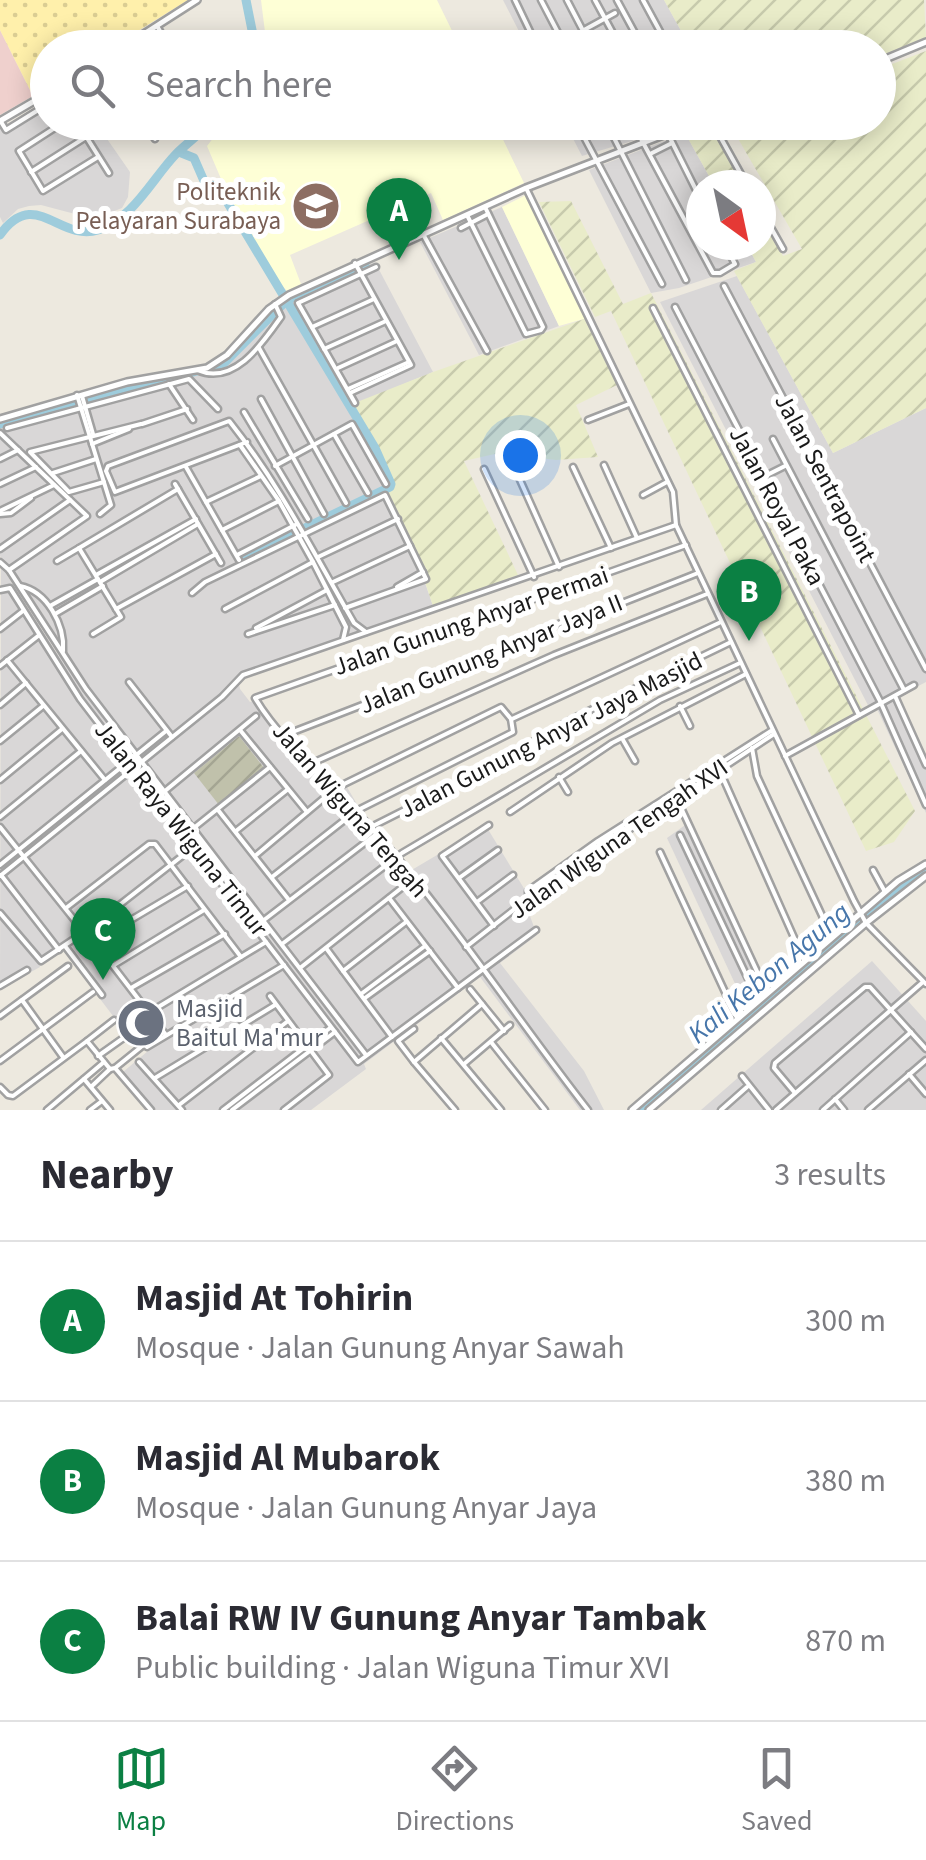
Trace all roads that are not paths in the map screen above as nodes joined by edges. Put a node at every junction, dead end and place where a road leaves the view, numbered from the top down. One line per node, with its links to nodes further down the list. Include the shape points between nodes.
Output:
1 (197, 0): 10 (street)
2 (515, 0): 13 (street)
3 (541, 0): 14 (street)
4 (567, 0): 15 (street)
5 (595, 0): 9 (street)
6 (617, 0): 17 (street)
7 (643, 0): 18 (street)
8 (615, 13): 9 (street)
9 (605, 18): 15 (street); 16 (street)
10 (156, 25): 11 (street); 12 (street)
11 (149, 30)
12 (159, 30)
13 (529, 30)
14 (557, 30)
15 (583, 30)
16 (611, 30)
17 (633, 30)
18 (660, 30)
19 (926, 42): 20 (street)
20 (896, 54)
21 (30, 103): 23 (street)
22 (30, 115): 23 (street, via 6,130)
23 (0, 120)
24 (36, 140): 40 (street, via 18,152)
25 (81, 140): 40 (street)
26 (88, 140): 36 (street)
27 (585, 140): 37 (street)
28 (615, 140): 34 (street)
29 (648, 140): 32 (street)
30 (670, 140): 33 (street)
31 (722, 140): 38 (street)
32 (643, 142): 34 (street); 35 (street)
33 (672, 143): 35 (street); 39 (street)
34 (620, 151): 37 (street); 56 (street)
35 (650, 154): 46 (street)
36 (98, 157): 40 (street, via 46,191); 41 (street)
37 (596, 160): 42 (street); 57 (street)
38 (739, 170)
39 (686, 171)
40 (30, 172)
41 (109, 173)
42 (526, 188): 43 (street); 76 (street)
43 (487, 210): 44 (street); 45 (street); 45 (street, via 541,330 526,334)
44 (467, 215): 45 (street); 48 (street)
45 (470, 223): 47 (street)
46 (686, 225)
47 (461, 228)
48 (422, 234): 53 (street); 68 (street)
49 (776, 235): 50 (street)
50 (784, 249)
51 (703, 260): 52 (street, via 716,274 733,266)
52 (732, 260)
53 (355, 264): 55 (street); 60 (street)
54 (376, 267): 55 (street)
55 (361, 274): 59 (street); 64 (street, via 300,301)
56 (686, 280)
57 (662, 284)
58 (724, 286): 172 (street, Jalan Sentrapoint)
59 (374, 299): 63 (street); 64 (street)
60 (278, 306): 66 (street, via 281,317); 70 (street, via 227,355)
61 (675, 307): 105 (street, Jalan Royal Paka)
62 (653, 308): 184 (street)
63 (386, 320): 65 (street); 67 (street)
64 (312, 327): 67 (street)
65 (397, 341): 69 (street); 72 (street, via 410,363)
66 (259, 348): 70 (street, via 229,371); 91 (street)
67 (324, 348): 69 (street)
68 (488, 351)
69 (336, 369): 72 (street)
70 (197, 371): 74 (street)
71 (169, 384): 74 (street); 77 (street); 78 (street, via 192,379)
72 (349, 391): 75 (street)
73 (261, 399): 93 (street)
74 (81, 401): 80 (street); 84 (street); 87 (street)
75 (355, 403)
76 (629, 404): 82 (street); 108 (street)
77 (186, 409): 81 (street); 83 (street)
78 (218, 409)
79 (244, 412): 97 (street)
80 (0, 418)
81 (194, 420)
82 (588, 420)
83 (141, 424): 87 (street); 89 (street)
84 (7, 428)
85 (0, 433): 92 (street)
86 (334, 434): 91 (street); 111 (street, via 352,424); 112 (street)
87 (91, 435): 89 (street); 103 (street, via 32,451)
88 (773, 439): 101 (street)
89 (92, 444): 95 (street)
90 (244, 444): 100 (street); 100 (street, via 228,421 106,471 114,492); 104 (street); 124 (street)
91 (314, 445): 93 (street); 117 (street)
92 (19, 450): 94 (street); 98 (street)
93 (293, 456): 97 (street); 120 (street)
94 (0, 459)
95 (96, 459): 103 (street); 107 (street)
96 (604, 465): 129 (street)
97 (275, 466): 121 (street)
98 (36, 467): 109 (street); 110 (street)
99 (573, 467): 133 (street)
100 (186, 468): 116 (street)
101 (787, 469): 105 (street); 177 (street)
102 (484, 470): 144 (street)
103 (50, 474): 107 (street, via 72,492)
104 (262, 476): 115 (street); 116 (street)
105 (762, 478): 180 (street, Jalan Royal Paka)
106 (520, 480): 141 (street)
107 (104, 482): 119 (street, via 111,505)
108 (668, 482): 113 (street); 125 (street)
109 (0, 484)
110 (55, 484): 114 (street); 118 (street)
111 (386, 484)
112 (368, 493)
113 (643, 495)
114 (70, 500): 134 (street); 142 (street, via 86,518)
115 (279, 501): 126 (street); 127 (street)
116 (206, 502): 126 (street)
117 (346, 503)
118 (0, 513)
119 (100, 514)
120 (324, 514)
121 (308, 518)
122 (398, 518): 128 (street, via 386,495); 131 (street); 136 (street)
123 (197, 521): 132 (street, via 177,486); 135 (street); 145 (street)
124 (300, 524): 127 (street); 128 (street)
125 (676, 525): 129 (street); 130 (street)
126 (222, 530): 127 (street, via 238,558)
127 (296, 532): 128 (street); 139 (street); 150 (street)
128 (305, 532): 136 (street)
129 (637, 539): 133 (street)
130 (686, 545): 143 (street); 179 (street, Jalan Gunung Anyar Permai)
131 (410, 546): 146 (street); 154 (street, via 425,580)
132 (80, 548): 137 (street); 145 (street)
133 (612, 548): 141 (street)
134 (0, 549)
135 (216, 554): 140 (street); 155 (street)
136 (318, 558): 146 (street)
137 (57, 561)
138 (0, 562): 142 (street, Jalan Raya Wiguna Timur)
139 (312, 562): 149 (street); 156 (street)
140 (221, 564)
141 (559, 567): 144 (street)
142 (9, 570): 147 (street, Jalan Raya Wiguna Timur)
143 (698, 572): 151 (street); 192 (street, Jalan Gunung Anyar Jaya II)
144 (534, 577): 163 (street)
145 (99, 580): 153 (street); 155 (street); 158 (street)
146 (332, 583): 154 (street)
147 (20, 586): 153 (street); 168 (street, Jalan Raya Wiguna Timur)
148 (2, 589): 157 (street, Jalan Raya Wiguna Timur, via 10,588)
149 (326, 590): 152 (street); 152 (street, via 250,632)
150 (192, 592)
151 (708, 594): 159 (street); 203 (street)
152 (334, 605): 161 (street)
153 (49, 607): 158 (street)
154 (345, 608): 160 (street)
155 (116, 609): 164 (street, via 120,619)
156 (225, 609)
157 (23, 611): 162 (street); 165 (street, Jalan Raya Wiguna Timur)
158 (54, 615): 168 (street)
159 (721, 622): 167 (street); 186 (street)
160 (354, 623): 161 (street); 163 (street)
161 (346, 627): 166 (street)
162 (0, 629)
163 (366, 632): 166 (street)
164 (93, 634)
165 (38, 636): 169 (street); 200 (street, Jalan Raya Wiguna Timur)
166 (344, 640): 193 (street, via 243,675)
167 (731, 642): 170 (street); 224 (street, Jalan Gunung Anyar Jaya Masjid)
168 (62, 653): 198 (street, Jalan Raya Wiguna Timur)
169 (7, 660): 171 (street); 175 (street)
170 (740, 662): 173 (street); 235 (street, via 645,709)
171 (0, 666)
172 (926, 669)
173 (746, 674): 183 (street); 191 (street)
174 (129, 682): 190 (street)
175 (26, 683): 181 (street); 182 (street)
176 (914, 685): 177 (street)
177 (904, 690): 178 (street)
178 (895, 695): 180 (street); 204 (street)
179 (256, 697): 192 (street, Jalan Wiguna Tengah)
180 (881, 704): 184 (street); 216 (street, Jalan Royal Paka)
181 (0, 705)
182 (44, 706): 188 (street); 195 (street)
183 (680, 706): 187 (street); 194 (street)
184 (859, 715): 199 (street)
185 (256, 716): 189 (street)
186 (511, 720): 211 (street, via 500,707); 218 (street, via 513,732)
187 (690, 726)
188 (63, 729): 197 (street); 209 (street)
189 (240, 730): 206 (street); 212 (street)
190 (166, 731): 193 (street); 198 (street)
191 (773, 732): 196 (street, Jalan Wiguna Tengah XVI); 199 (street); 251 (street, via 598,841 528,890)
192 (284, 735): 203 (street, Jalan Wiguna Tengah)
193 (172, 737): 201 (street)
194 (622, 738): 202 (street); 208 (street)
195 (0, 741)
196 (752, 748): 207 (street, Jalan Wiguna Tengah XVI); 264 (street, via 757,776)
197 (81, 751): 210 (street); 221 (street)
198 (137, 754): 200 (street); 201 (street, Jalan Raya Wiguna Timur)
199 (785, 756): 257 (street)
200 (128, 761): 205 (street, Jalan Raya Wiguna Timur); 210 (street)
201 (142, 762): 205 (street); 212 (street, Jalan Raya Wiguna Timur)
202 (635, 762)
203 (312, 764): 211 (street, Jalan Wiguna Tengah)
204 (926, 765)
205 (134, 768): 229 (street, Jalan Raya Wiguna Timur); 234 (street)
206 (270, 768): 213 (street); 217 (street)
207 (719, 769): 215 (street, Jalan Wiguna Tengah XVI); 273 (street)
208 (558, 777): 214 (street); 220 (street)
209 (0, 780)
210 (105, 780): 230 (street)
211 (336, 788): 218 (street, Jalan Wiguna Tengah); 219 (street)
212 (166, 790): 225 (street, Jalan Raya Wiguna Timur)
213 (288, 790): 219 (street); 226 (street)
214 (568, 792)
215 (676, 796): 251 (street, Jalan Wiguna Tengah XVI); 287 (street)
216 (926, 806)
217 (218, 810): 225 (street); 226 (street)
218 (356, 811): 224 (street, Jalan Wiguna Tengah); 244 (street)
219 (307, 812): 233 (street)
220 (510, 812)
221 (0, 818)
222 (489, 825): 247 (street, via 443,854)
223 (0, 827): 230 (street)
224 (371, 827): 227 (street, Jalan Wiguna Tengah)
225 (194, 828): 240 (street, Jalan Raya Wiguna Timur)
226 (236, 831): 233 (street)
227 (377, 833): 235 (street, Jalan Wiguna Tengah); 252 (street)
228 (680, 835): 292 (street)
229 (195, 846): 238 (street); 245 (street, Jalan Raya Wiguna Timur)
230 (18, 850): 234 (street); 237 (street)
231 (498, 850): 247 (street)
232 (660, 852): 298 (street)
233 (255, 856): 244 (street)
234 (24, 857): 241 (street); 254 (street)
235 (396, 857): 246 (street, Jalan Wiguna Tengah); 267 (street)
236 (926, 864): 249 (street)
237 (0, 865)
238 (170, 865): 248 (street); 254 (street, via 152,843); 262 (street)
239 (874, 870): 249 (street)
240 (228, 873): 245 (street); 258 (street, Jalan Raya Wiguna Timur)
241 (0, 875): 269 (street)
242 (513, 875): 253 (street)
243 (926, 876): 257 (street)
244 (272, 877): 252 (street)
245 (220, 878): 266 (street, Jalan Raya Wiguna Timur)
246 (414, 878): 250 (street); 268 (street, Jalan Wiguna Tengah)
247 (459, 878): 253 (street)
248 (188, 886): 255 (street); 265 (street)
249 (885, 892): 257 (street)
250 (390, 898): 259 (street); 270 (street)
251 (528, 899): 260 (street, Jalan Wiguna Tengah XVI)
252 (289, 900): 258 (street)
253 (477, 902): 260 (street)
254 (66, 908): 262 (street)
255 (206, 910): 263 (street); 274 (street)
256 (0, 914): 269 (street, via 40,961)
257 (863, 918): 264 (street); 281 (street); 352 (street)
258 (264, 920): 267 (street, Jalan Raya Wiguna Timur)
259 (407, 921): 271 (street); 280 (street)
260 (494, 926): 268 (street, Jalan Wiguna Tengah XVI)
261 (536, 930): 279 (street, Jalan Wiguna Tengah XVI)
262 (85, 931): 265 (street); 269 (street)
263 (225, 934): 272 (street); 283 (street)
264 (832, 937): 273 (street)
265 (96, 940): 274 (street)
266 (267, 941): 272 (street); 275 (street, Jalan Raya Wiguna Timur)
267 (282, 944): 277 (street, Jalan Raya Wiguna Timur)
268 (466, 947): 279 (street, Jalan Wiguna Tengah)
269 (62, 948): 288 (street)
270 (326, 948): 277 (street); 280 (street)
271 (428, 948): 284 (street); 290 (street)
272 (241, 957): 296 (street)
273 (804, 960): 287 (street)
274 (114, 965): 283 (street)
275 (284, 965): 304 (street, Jalan Raya Wiguna Timur); 307 (street)
276 (68, 966): 291 (street)
277 (300, 968): 316 (street, Jalan Raya Wiguna Timur)
278 (26, 970): 282 (street)
279 (482, 970): 284 (street); 350 (street, Jalan Wiguna Tengah)
280 (343, 971): 290 (street)
281 (925, 983): 295 (street)
282 (0, 986)
283 (131, 988): 296 (street)
284 (458, 988): 308 (street)
285 (470, 989): 294 (street)
286 (93, 992): 302 (street)
287 (768, 992): 292 (street)
288 (102, 995)
289 (270, 996): 293 (street)
290 (363, 996): 308 (street)
291 (22, 1000): 297 (street); 302 (street)
292 (758, 1000): 298 (street)
293 (276, 1004): 300 (street); 327 (street)
294 (482, 1004): 305 (street); 309 (street)
295 (891, 1010): 306 (street); 332 (street); 332 (street, via 865,987 775,1063)
296 (150, 1012): 307 (street)
297 (0, 1016)
298 (737, 1018): 351 (street)
299 (114, 1020): 311 (street)
300 (288, 1021): 313 (street); 339 (street)
301 (510, 1026): 305 (street)
302 (42, 1029): 317 (street); 319 (street)
303 (414, 1029): 322 (street, via 398,1042)
304 (333, 1030): 313 (street); 316 (street, Jalan Raya Wiguna Timur, via 358,1062)
305 (504, 1031): 312 (street)
306 (911, 1032): 314 (street); 336 (street)
307 (166, 1035): 324 (street)
308 (392, 1036): 316 (street)
309 (441, 1038): 322 (street); 323 (street)
310 (122, 1039): 315 (street)
311 (87, 1041): 315 (street); 317 (street)
312 (491, 1042): 323 (street); 349 (street)
313 (310, 1047): 335 (street); 346 (street, via 329,1076)
314 (926, 1049)
315 (98, 1056): 320 (street)
316 (366, 1056)
317 (63, 1057): 334 (street)
318 (926, 1060): 325 (street)
319 (0, 1061)
320 (104, 1062): 324 (street); 328 (street)
321 (139, 1062): 327 (street)
322 (414, 1062): 347 (street)
323 (464, 1064): 348 (street)
324 (113, 1069): 331 (street); 343 (street)
325 (908, 1074): 333 (street); 357 (street)
326 (742, 1076): 329 (street)
327 (155, 1078): 339 (street)
328 (84, 1079): 331 (street); 340 (street)
329 (749, 1085): 353 (street); 354 (street)
330 (0, 1087): 334 (street)
331 (91, 1087): 338 (street)
332 (795, 1093): 354 (street)
333 (926, 1094)
334 (8, 1095): 337 (street)
335 (244, 1097): 344 (street); 345 (street)
336 (836, 1099): 355 (street); 356 (street)
337 (0, 1100)
338 (102, 1100): 341 (street); 342 (street)
339 (180, 1107)
340 (47, 1110)
341 (90, 1110)
342 (110, 1110)
343 (151, 1110)
344 (223, 1110)
345 (232, 1110)
346 (284, 1110)
347 (455, 1110)
348 (501, 1110)
349 (544, 1110)
350 (588, 1110)
351 (632, 1110)
352 (649, 1110)
353 (721, 1110)
354 (772, 1110)
355 (823, 1110)
356 (844, 1110)
357 (868, 1110)

